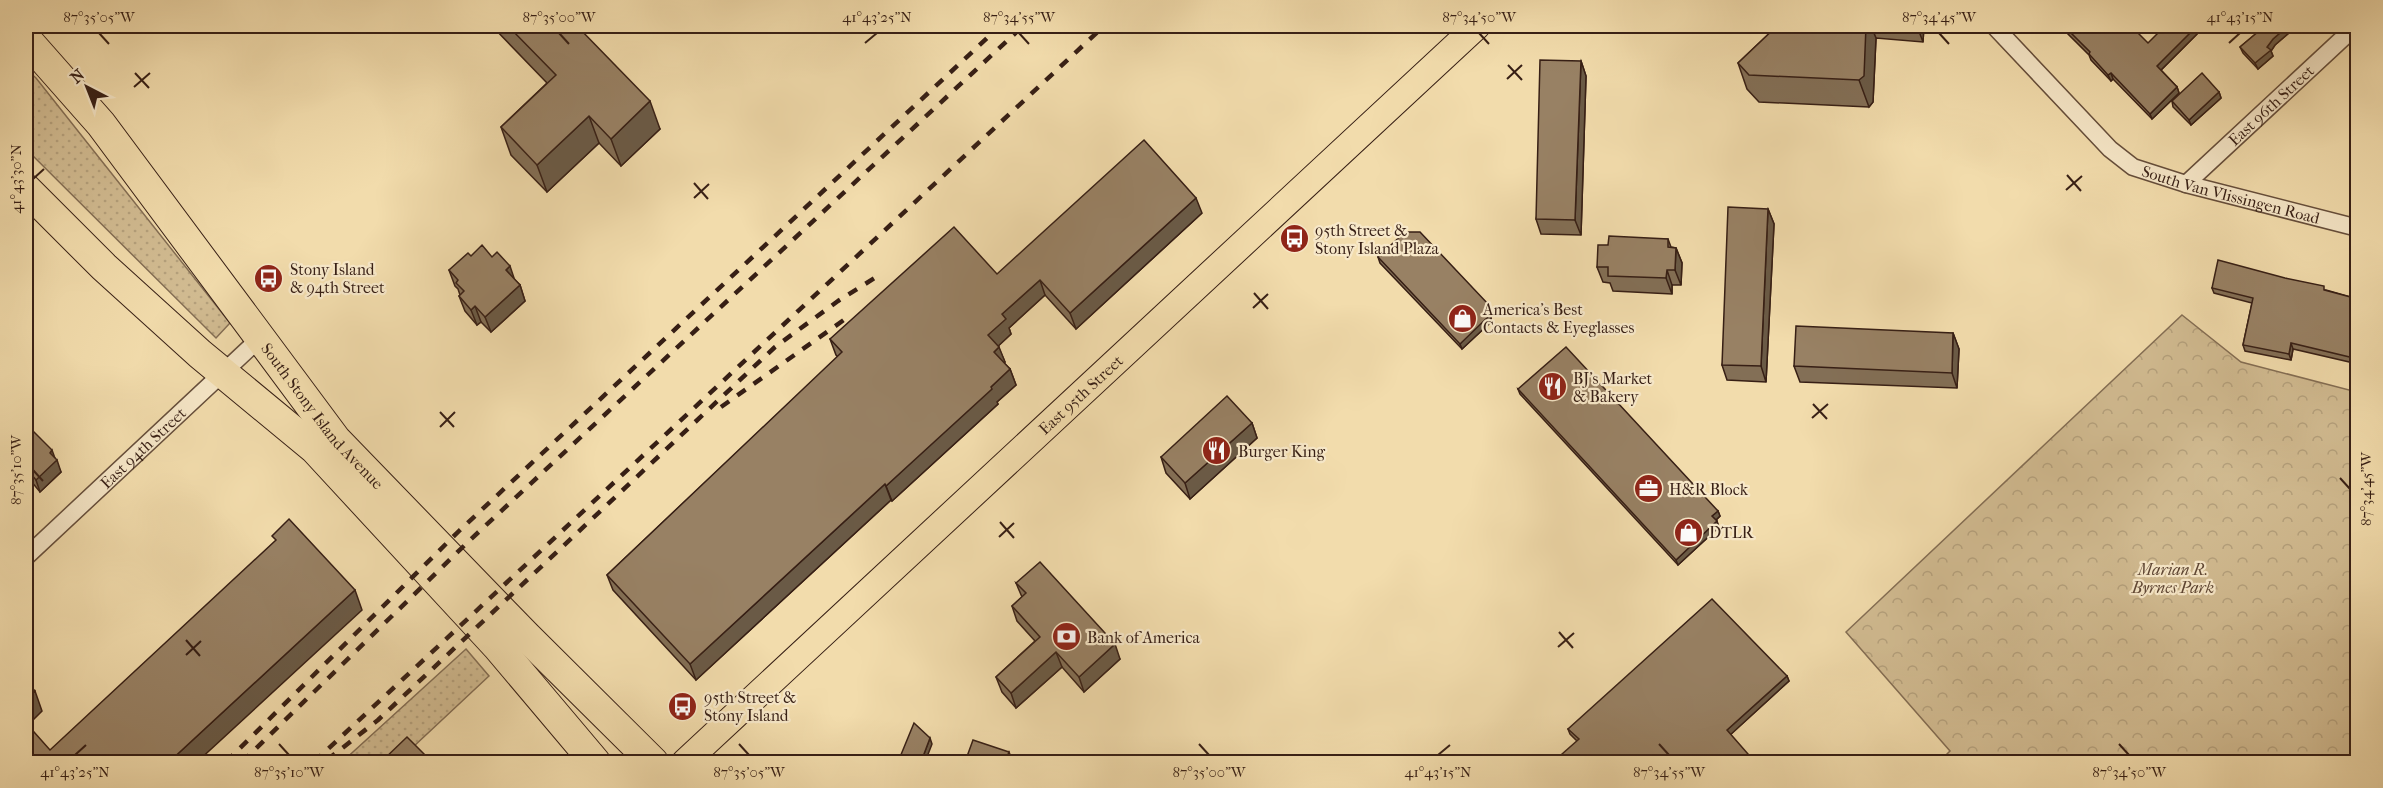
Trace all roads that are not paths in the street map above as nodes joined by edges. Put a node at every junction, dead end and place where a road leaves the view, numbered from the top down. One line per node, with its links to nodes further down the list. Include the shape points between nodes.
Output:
1 (1477, 26): 13 (main road, East 95th Street)
2 (1994, 26): 5 (street, South Van Vlissingen Road, via 2110,149 2133,167)
3 (2356, 26): 5 (street, East 96th Street)
4 (26, 39): 8 (highway, South Stony Island Avenue, via 100,124)
5 (2186, 184): 7 (street, South Van Vlissingen Road)
6 (26, 189): 9 (highway, South Stony Island Avenue, via 104,267)
7 (2358, 228)
8 (261, 338): 9 (street, East 94th Street); 12 (highway, South Stony Island Avenue, via 336,440)
9 (223, 374): 10 (street, East 94th Street); 11 (highway, South Stony Island Avenue, via 315,449 498,647)
10 (26, 557)
11 (595, 762)
12 (653, 762)
13 (685, 762)

